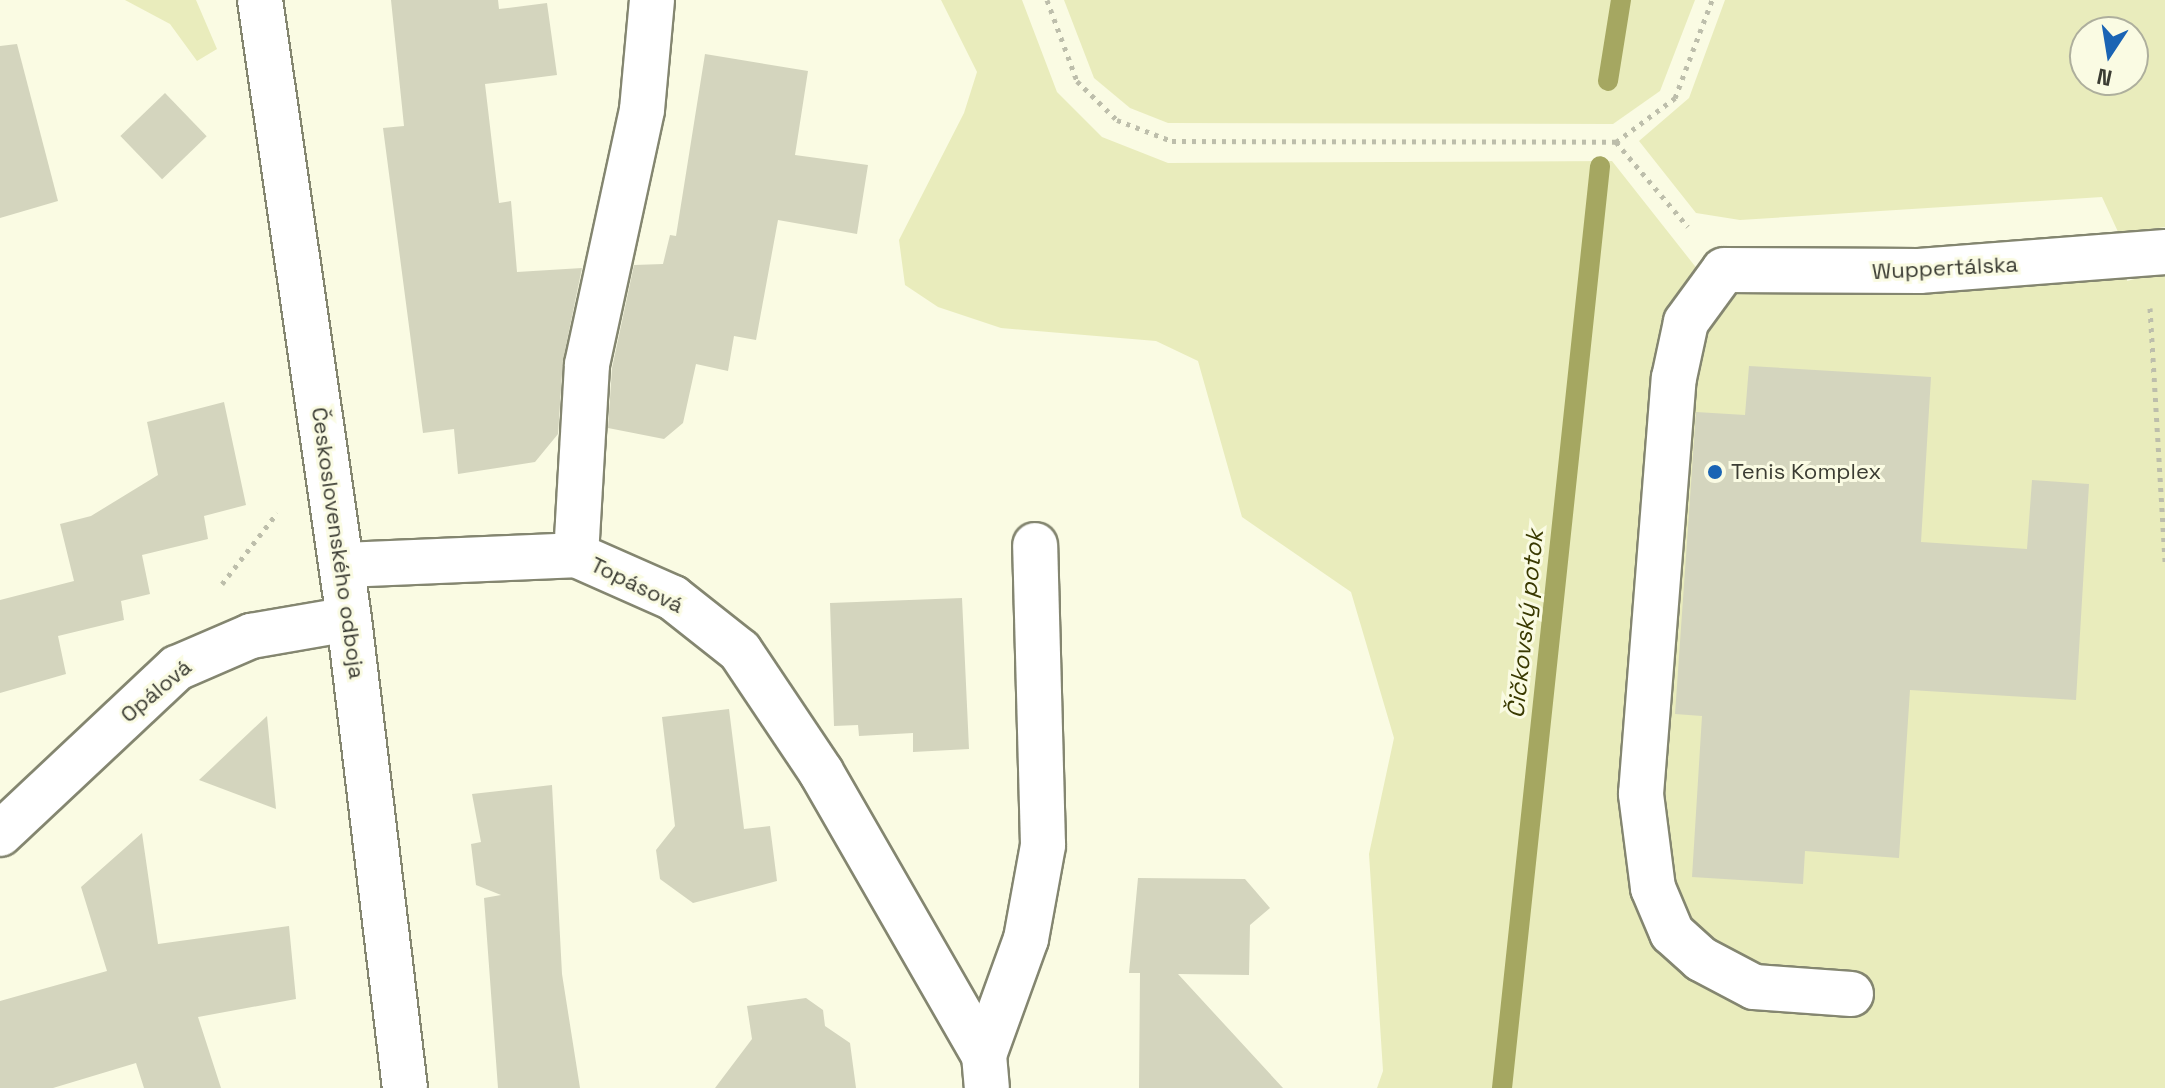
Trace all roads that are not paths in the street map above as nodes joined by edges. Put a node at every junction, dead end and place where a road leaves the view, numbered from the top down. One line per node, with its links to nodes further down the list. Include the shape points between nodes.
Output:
1 (260, 0): 6 (street, Československého odboja)
2 (652, 0): 5 (street, Topásová, via 642,110 587,365)
3 (2154, 254): 9 (street, Wuppertálska, via 1919,271 1724,270 1686,322 1674,378 1641,794 1653,888 1672,933 1701,959 1754,987)
4 (1035, 545): 10 (street, via 1043,845 1026,939)
5 (576, 555): 6 (street); 10 (street, Topásová, via 673,598 740,651 821,772)
6 (342, 565): 7 (street, Československého odboja)
7 (349, 619): 8 (street, Opálová, via 251,636 177,668); 11 (street, Československého odboja)
8 (0, 834)
9 (1851, 994)
10 (986, 1072)
11 (405, 1088)

